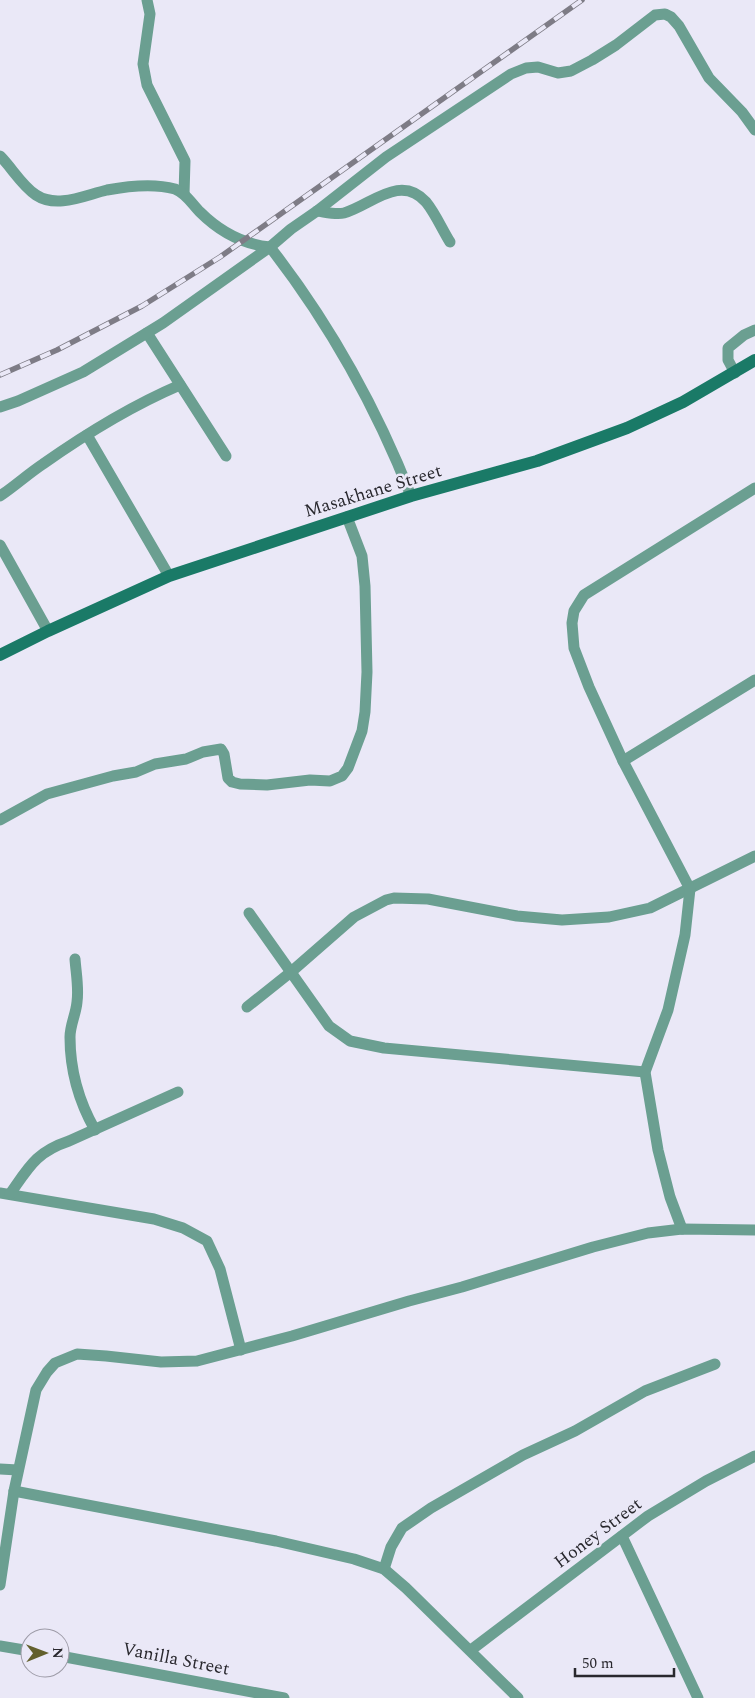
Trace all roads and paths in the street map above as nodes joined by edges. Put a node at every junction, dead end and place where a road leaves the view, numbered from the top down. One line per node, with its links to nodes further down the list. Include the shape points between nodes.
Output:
1 (147, 0): 4 (street, via 150,14 143,64 146,85 182,152)
2 (755, 130): 5 (street, via 709,78 672,17 655,15 616,45 571,71 558,73 532,67 511,74 386,157)
3 (0, 156): 4 (street, via 36,195 48,200 65,201 108,190 150,186)
4 (184, 194): 7 (street, via 210,222 235,238)
5 (317, 211): 6 (street, via 342,214 380,195 407,191 426,202); 7 (street)
6 (450, 242)
7 (270, 247): 9 (street); 18 (street, via 320,316 368,399)
8 (755, 330): 11 (street, via 728,348 728,360)
9 (147, 333): 12 (street); 13 (street, via 83,372)
10 (755, 360): 11 (street, Masakhane Street)
11 (735, 373): 18 (street, Masakhane Street, via 683,402 575,448)
12 (180, 385): 14 (street, via 144,400); 15 (street)
13 (0, 407)
14 (87, 435): 17 (street); 21 (street)
15 (226, 456)
16 (755, 488): 25 (street, via 584,595 574,611 574,648)
17 (0, 496)
18 (411, 496): 19 (street, Masakhane Street)
19 (347, 517): 21 (street, Masakhane Street); 26 (street, via 362,556 366,586 367,692 360,738 342,776 330,781 240,784 228,778 221,749 47,794)
20 (0, 545): 22 (street)
21 (169, 576): 22 (street, Masakhane Street)
22 (48, 631): 23 (street, Masakhane Street)
23 (0, 655)
24 (755, 680): 25 (street)
25 (622, 761): 28 (street)
26 (0, 820)
27 (755, 856): 28 (street)
28 (690, 889): 31 (street, via 650,908 609,917 562,920 517,916 428,899 394,898 354,917); 33 (street, via 685,935 668,1010)
29 (249, 913): 31 (street)
30 (74, 959): 35 (street, via 77,1001 70,1034 71,1065 81,1102)
31 (291, 972): 32 (street); 33 (street, via 329,1026 350,1041 384,1048)
32 (247, 1007)
33 (644, 1072): 37 (street, via 658,1150)
34 (178, 1092): 35 (street)
35 (94, 1130): 36 (street, via 51,1147)
36 (5, 1194): 39 (street, via 154,1219 184,1228 207,1241 220,1269)
37 (682, 1229): 38 (street); 39 (street, via 593,1246)
38 (755, 1230)
39 (241, 1350): 43 (street, via 197,1361 161,1362 77,1354 56,1363 36,1390)
40 (715, 1364): 46 (street, via 645,1391 575,1431 523,1455 432,1508 402,1528)
41 (755, 1457): 45 (street, Honey Street, via 706,1481)
42 (0, 1469): 43 (street)
43 (18, 1470): 44 (street)
44 (14, 1491): 46 (street, via 222,1529 354,1559); 47 (street)
45 (622, 1536): 50 (street, Honey Street); 54 (street)
46 (384, 1569): 50 (street)
47 (0, 1585)
48 (0, 1646): 49 (street)
49 (20, 1649)
50 (471, 1650): 53 (street)
51 (70, 1658): 52 (street, Vanilla Street)
52 (284, 1698)
53 (518, 1698)
54 (698, 1698)

